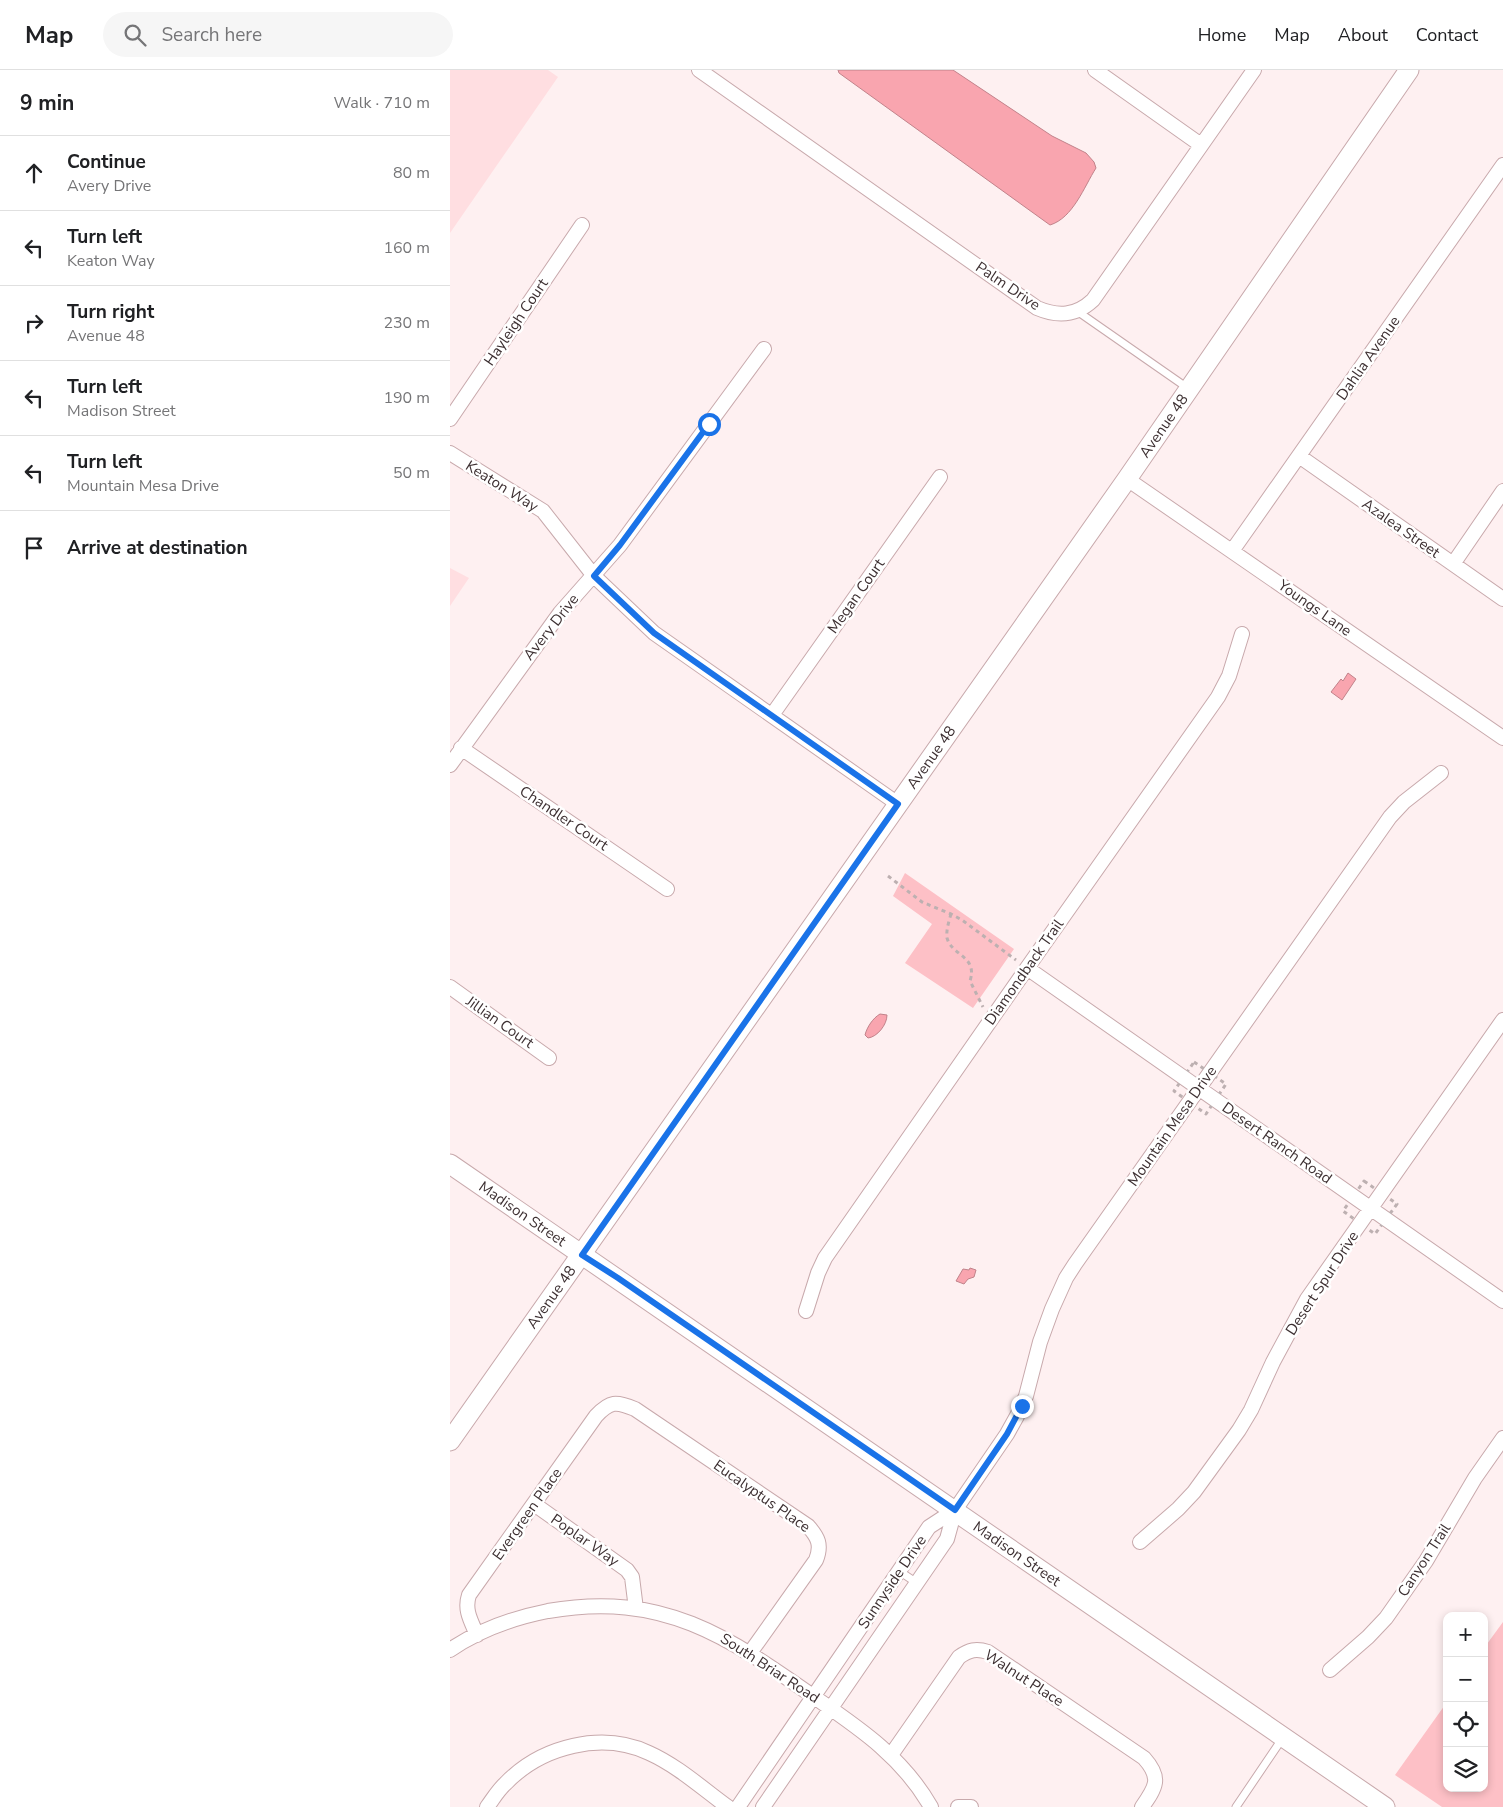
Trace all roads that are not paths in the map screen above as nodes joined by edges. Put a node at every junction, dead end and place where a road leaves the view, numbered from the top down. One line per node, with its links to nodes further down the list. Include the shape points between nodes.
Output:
1 (699, 70): 8 (street, Palm Drive, via 1037,308 1058,314)
2 (1095, 70): 5 (street)
3 (1254, 70): 5 (street)
4 (1409, 70): 10 (main road, Avenue 48)
5 (1201, 145): 8 (street, via 1093,300 1084,309)
6 (1503, 164): 13 (street, Dahlia Avenue)
7 (582, 225): 11 (street, Hayleigh Court)
8 (1076, 311): 10 (lane)
9 (764, 349): 19 (street, Avery Drive)
10 (1188, 389): 15 (main road, Avenue 48)
11 (450, 419)
12 (450, 453): 19 (street, Keaton Way, via 543,511)
13 (1298, 456): 17 (street, Dahlia Avenue); 18 (street, Azalea Street)
14 (940, 477): 22 (street, Megan Court)
15 (1127, 479): 17 (street, Youngs Lane); 27 (main road, Avenue 48)
16 (1503, 491): 18 (street)
17 (1232, 551): 23 (street, Youngs Lane)
18 (1453, 564): 20 (street, Azalea Street)
19 (594, 576): 22 (street, Keaton Way, via 654,633); 24 (street, Avery Drive, via 560,613)
20 (1503, 599)
21 (1242, 634): 29 (street, Diamondback Trail, via 1229,676 1218,697)
22 (772, 715): 27 (street, Keaton Way)
23 (1503, 738)
24 (461, 748): 25 (street, Avery Drive); 28 (street, Chandler Court)
25 (450, 764)
26 (1440, 773): 33 (street, Mountain Mesa Drive, via 1390,817)
27 (898, 804): 36 (main road, Avenue 48)
28 (667, 888)
29 (1021, 964): 33 (street, Desert Ranch Road); 38 (street, Diamondback Trail, via 825,1258)
30 (450, 987): 32 (street, Jillian Court)
31 (1503, 1020): 35 (street, Desert Spur Drive)
32 (549, 1058)
33 (1199, 1088): 35 (street, Desert Ranch Road); 43 (street, Mountain Mesa Drive, via 1066,1278 1040,1342 1026,1396 1017,1416)
34 (450, 1164): 36 (main road, Madison Street)
35 (1371, 1208): 37 (street, Desert Ranch Road); 44 (street, Desert Spur Drive, via 1308,1299 1239,1430 1194,1492)
36 (582, 1255): 41 (main road, Avenue 48); 43 (main road, Madison Street)
37 (1503, 1301)
38 (806, 1311)
39 (613, 1403): 42 (street, Evergreen Place, via 596,1416); 50 (street, Eucalyptus Place, via 635,1409 808,1526 819,1541 816,1560)
40 (1503, 1438): 51 (street, Canyon Trail, via 1386,1618)
41 (450, 1441)
42 (534, 1504): 47 (street, Poplar Way, via 627,1570 632,1576); 48 (street, Evergreen Place, via 469,1595 466,1610)
43 (955, 1510): 45 (street, Sunnyside Drive, via 930,1527); 46 (street, Sunnyside Drive, via 947,1539); 54 (main road, Madison Street)
44 (1140, 1542)
45 (900, 1571): 46 (lane); 52 (street, Sunnyside Drive)
46 (917, 1583): 53 (street, Sunnyside Drive)
47 (636, 1609): 48 (street, South Briar Road, via 612,1606 562,1609 515,1619); 50 (street, South Briar Road, via 692,1623)
48 (477, 1635): 49 (street, South Briar Road)
49 (450, 1650)
50 (750, 1653): 52 (street, South Briar Road)
51 (1330, 1670)
52 (814, 1696): 53 (street, South Briar Road); 58 (street, Sunnyside Drive)
53 (831, 1708): 55 (street, South Briar Road); 59 (street, Sunnyside Drive)
54 (1284, 1737): 64 (lane); 65 (main road, Madison Street)
55 (891, 1755): 60 (street, South Briar Road, via 911,1775); 63 (street, Walnut Place, via 959,1657 980,1649 1144,1758 1152,1766 1156,1784)
56 (487, 1807): 57 (street, via 504,1784 535,1760 565,1748 602,1742 618,1743 649,1753)
57 (728, 1807)
58 (738, 1807)
59 (763, 1807)
60 (931, 1807)
61 (958, 1807): 62 (street)
62 (971, 1807)
63 (1142, 1807)
64 (1236, 1807)
65 (1385, 1807)

